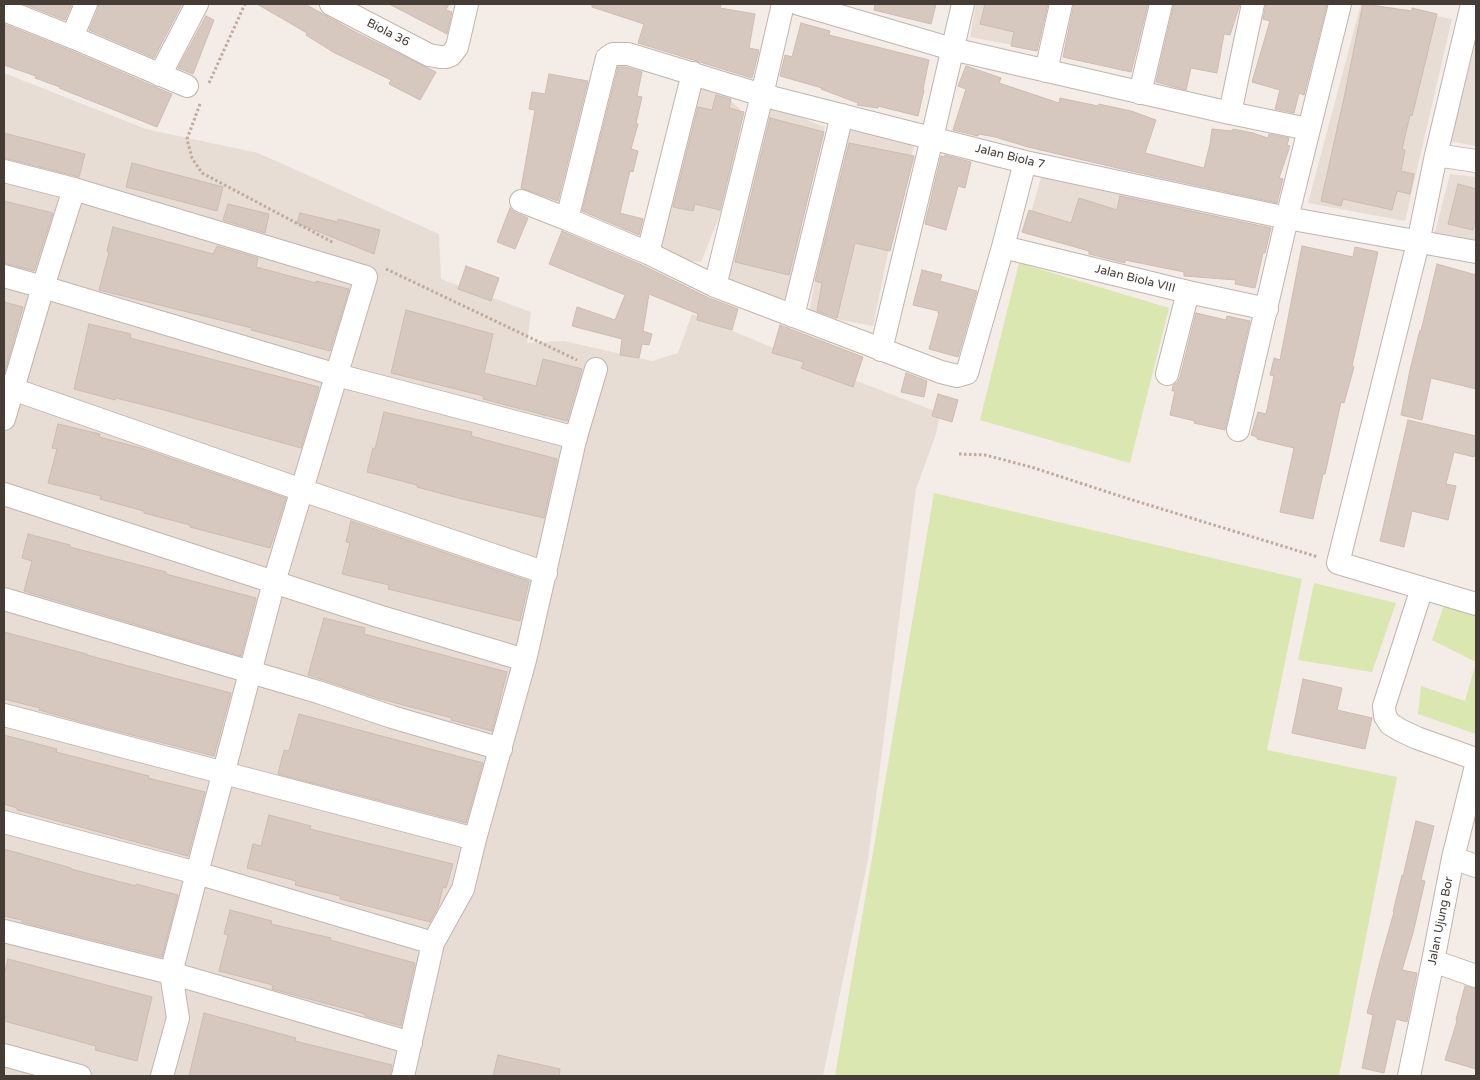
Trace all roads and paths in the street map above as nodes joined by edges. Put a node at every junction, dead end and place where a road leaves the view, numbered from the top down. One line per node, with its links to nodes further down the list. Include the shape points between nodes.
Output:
1 (86, 4): 15 (street)
2 (197, 4): 19 (street)
3 (245, 4): 20 (path)
4 (331, 4): 5 (street, Biola 36, via 429,55 446,57 457,47)
5 (467, 4)
6 (783, 4): 22 (street)
7 (799, 4): 16 (street)
8 (963, 4): 16 (street)
9 (1061, 4): 17 (street)
10 (1161, 4): 21 (street)
11 (1253, 4): 23 (street)
12 (1340, 4): 25 (street)
13 (1472, 4): 27 (street)
14 (4, 10): 15 (street)
15 (72, 37): 19 (street)
16 (952, 49): 17 (street); 26 (street)
17 (1046, 71): 21 (street)
18 (693, 73): 22 (street, Jalan Biola 7); 33 (street, Jalan Biola 7, via 628,54 613,54 607,58); 39 (street)
19 (160, 75): 20 (street)
20 (199, 91): 36 (path, via 188,138 192,158 202,173)
21 (1140, 93): 23 (street)
22 (762, 95): 24 (street, Jalan Biola 7); 42 (street)
23 (1230, 113): 25 (street)
24 (842, 115): 26 (street, Jalan Biola 7); 46 (street)
25 (1308, 129): 34 (street)
26 (932, 138): 29 (street, Jalan Biola 7); 47 (street)
27 (1436, 156): 28 (street); 35 (street)
28 (1476, 161)
29 (1025, 162): 34 (street, Jalan Biola 7); 37 (street)
30 (4, 171): 31 (street)
31 (74, 189): 43 (street); 50 (street, via 366,277)
32 (521, 201): 33 (street)
33 (567, 218): 39 (street)
34 (1287, 218): 35 (street, Jalan Biola 7); 45 (street)
35 (1418, 242): 38 (street, Jalan Biola 7); 58 (street)
36 (338, 245)
37 (1003, 247): 44 (street, Jalan Biola VIII); 47 (street, via 967,373 957,376 941,372)
38 (1476, 252)
39 (648, 253): 42 (street)
40 (382, 267): 48 (path)
41 (4, 276): 43 (street)
42 (715, 286): 46 (street)
43 (42, 287): 50 (street); 51 (street)
44 (1188, 292): 45 (street, Jalan Biola VIII); 49 (street)
45 (1267, 309): 53 (street)
46 (792, 316): 47 (street)
47 (881, 350)
48 (596, 369): 54 (street)
49 (1167, 374)
50 (337, 375): 54 (street); 56 (street)
51 (8, 388): 52 (street); 56 (street)
52 (4, 420)
53 (1238, 430)
54 (576, 438): 59 (street)
55 (959, 454): 58 (path, via 985,455 1032,467)
56 (302, 490): 59 (street); 60 (street)
57 (4, 494): 60 (street)
58 (1338, 563): 61 (street)
59 (546, 573): 64 (street)
60 (274, 582): 64 (street); 65 (street)
61 (1422, 588): 63 (street); 68 (street, via 1384,706 1385,716 1400,730)
62 (4, 599): 65 (street)
63 (1476, 604)
64 (525, 660): 67 (street)
65 (250, 673): 67 (street); 70 (street)
66 (4, 715): 70 (street)
67 (501, 749): 72 (street)
68 (1476, 759)
69 (1476, 766): 73 (street, Jalan Ujung Bor)
70 (223, 774): 72 (street); 75 (street)
71 (4, 822): 75 (street)
72 (475, 839): 77 (street, via 463,889)
73 (1453, 858): 74 (street); 78 (street, Jalan Ujung Bor)
74 (1476, 866)
75 (197, 873): 77 (street); 79 (street)
76 (4, 931): 79 (street)
77 (433, 943): 81 (street)
78 (1433, 962): 80 (street); 83 (street, Jalan Ujung Bor)
79 (172, 973): 81 (street); 85 (street, via 178,1018)
80 (1476, 976)
81 (411, 1043): 86 (street)
82 (4, 1055): 84 (street)
83 (1416, 1074)
84 (80, 1076)
85 (162, 1076)
86 (403, 1076)

